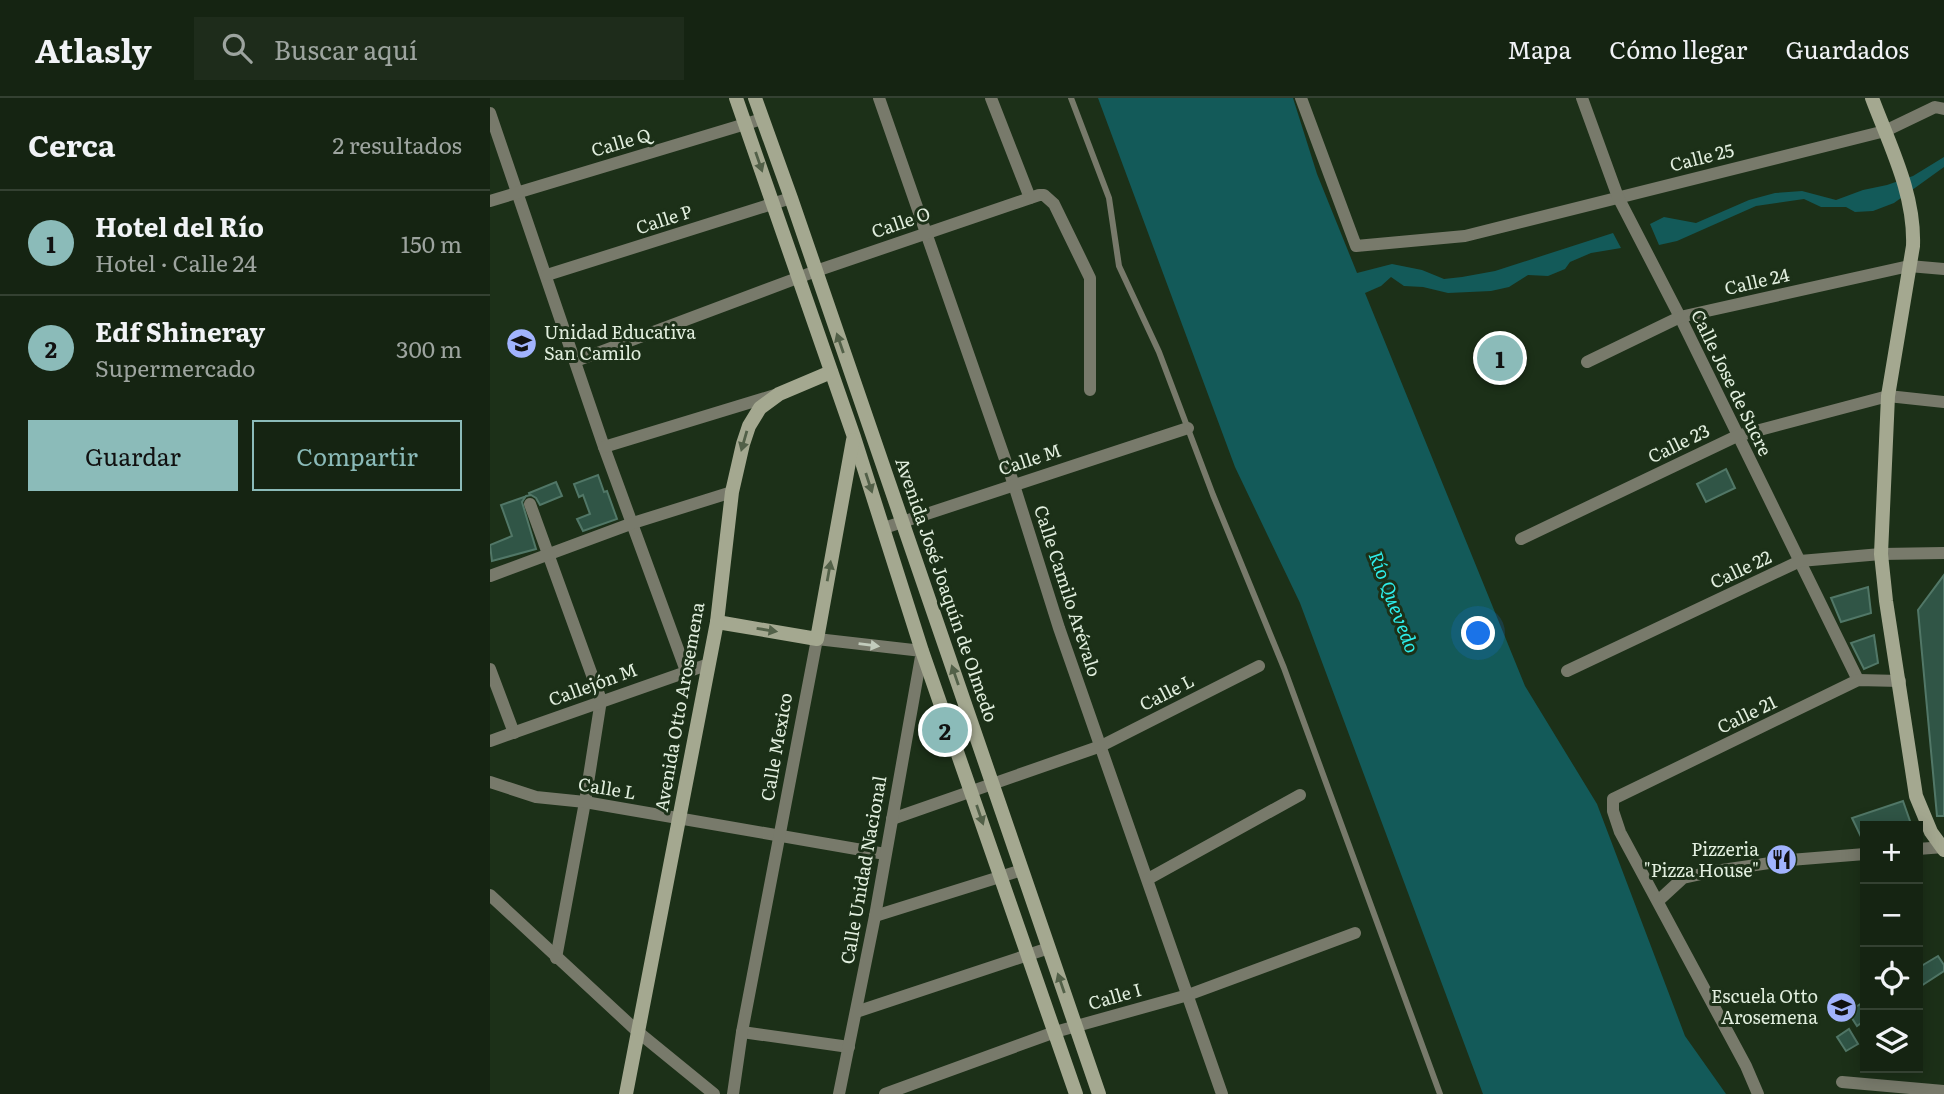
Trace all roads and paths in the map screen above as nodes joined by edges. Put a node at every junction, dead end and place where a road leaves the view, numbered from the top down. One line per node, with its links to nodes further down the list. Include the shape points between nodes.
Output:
1 (736, 98): 12 (main road)
2 (755, 98): 11 (main road, Avenida José Joaquín de Olmedo)
3 (879, 98): 20 (street, Calle Camilo Arévalo)
4 (991, 98): 17 (street)
5 (1071, 98): 35 (lane, via 1109,198 1119,265)
6 (1301, 98): 15 (street, Calle 25, via 1356,246 1465,236)
7 (1583, 98): 15 (street, Calle Jose de Sucre)
8 (1872, 98): 13 (main road)
9 (1938, 105): 13 (street, Calle 25)
10 (490, 113): 14 (street)
11 (762, 119): 12 (street, Calle Q); 16 (main road, Avenida José Joaquín de Olmedo)
12 (746, 124): 14 (street, Calle Q); 19 (main road, one-way to 19)
13 (1885, 131): 15 (street, Calle 25); 21 (main road, via 1910,201)
14 (515, 192): 18 (street, Calle Q); 24 (street)
15 (1618, 197): 26 (street, Calle Jose de Sucre)
16 (792, 198): 19 (street, Calle P); 23 (main road, Avenida José Joaquín de Olmedo)
17 (1030, 198): 20 (street, Calle O); 30 (street, via 1044,195 1054,204 1090,278)
18 (490, 201)
19 (773, 203): 24 (street, Calle P); 25 (main road)
20 (927, 232): 23 (street, Calle O); 39 (street, Calle Camilo Arévalo)
21 (1909, 266): 22 (street, Calle 24); 26 (street, Calle 24); 32 (main road)
22 (1944, 270)
23 (816, 271): 25 (street, Calle O); 34 (main road, Avenida José Joaquín de Olmedo, one-way to 23)
24 (547, 275): 27 (street)
25 (799, 278): 27 (street, Calle O); 29 (main road)
26 (1680, 317): 28 (street, Calle 24); 36 (street, Calle Jose de Sucre)
27 (576, 361): 38 (street)
28 (1587, 362)
29 (831, 372): 31 (main road, Avenida Otto Arosemena); 37 (main road)
30 (1090, 390)
31 (779, 394): 38 (street); 40 (main road, Avenida Otto Arosemena, one-way to 40, via 760,408 749,426)
32 (1888, 397): 33 (street, Calle 23); 36 (street, Calle 23); 48 (main road)
33 (1944, 402)
34 (862, 408): 37 (main road, Calle Mexico); 42 (main road, Avenida José Joaquín de Olmedo)
35 (1188, 428): 39 (street, Calle M); 105 (lane, via 1284,668)
36 (1737, 436): 45 (street, Calle 23); 49 (street, Calle Jose de Sucre)
37 (854, 437): 44 (main road, one-way to 44); 52 (main road, Calle Mexico, one-way to 37)
38 (604, 447): 43 (street)
39 (1014, 485): 42 (street, Calle M); 64 (street, Calle Camilo Arévalo)
40 (732, 492): 43 (street); 51 (main road, Avenida Otto Arosemena)
41 (530, 504): 47 (street)
42 (902, 522): 44 (street, Calle M); 66 (main road, Avenida José Joaquín de Olmedo, one-way to 42)
43 (633, 523): 47 (street); 57 (street)
44 (884, 528): 53 (main road)
45 (1521, 539)
46 (1944, 554): 48 (street, Calle 22)
47 (550, 555): 50 (street); 61 (street)
48 (1881, 555): 49 (street, Calle 22); 60 (main road)
49 (1800, 561): 58 (street, Calle 22); 59 (street, Calle Jose de Sucre)
50 (490, 576)
51 (717, 622): 52 (main road, one-way to 52); 54 (main road, Avenida Otto Arosemena)
52 (817, 639): 53 (street, one-way to 53); 72 (street, Calle Mexico)
53 (922, 651): 67 (main road); 71 (street, Calle Unidad Nacional)
54 (709, 664): 57 (street, Callejón M); 70 (main road, Avenida Otto Arosemena)
55 (1259, 666): 64 (street, Calle L)
56 (490, 669): 62 (street)
57 (686, 671): 61 (street, Callejón M)
58 (1567, 671)
59 (1858, 680): 60 (street, Calle 21); 81 (street, Calle 21, via 1613,799 1619,832)
60 (1900, 681): 73 (main road, via 1916,796)
61 (601, 700): 62 (street, Callejón M); 69 (street)
62 (514, 733): 63 (street, Callejón M)
63 (490, 741)
64 (1101, 746): 66 (street, Calle L); 79 (street, Calle Camilo Arévalo)
65 (490, 782): 69 (street, Calle L, via 536,797)
66 (992, 784): 67 (street, Calle L); 77 (main road, Avenida José Joaquín de Olmedo)
67 (971, 790): 71 (street, Calle L); 78 (main road, one-way to 78)
68 (1300, 795): 79 (street)
69 (585, 802): 70 (street, Calle L); 86 (street)
70 (679, 819): 72 (street, Calle L); 90 (main road, Avenida Otto Arosemena)
71 (891, 819): 76 (street, Calle Unidad Nacional)
72 (780, 838): 76 (street, Calle L); 91 (street, Calle Mexico)
73 (1943, 848): 74 (street)
74 (1923, 849)
75 (1860, 854): 81 (street, via 1704,873 1683,878)
76 (885, 855): 82 (street, Calle Unidad Nacional)
77 (1022, 870): 78 (street); 84 (main road, Avenida José Joaquín de Olmedo)
78 (1001, 876): 82 (street); 85 (main road)
79 (1147, 878): 87 (street, Calle Camilo Arévalo)
80 (490, 895): 86 (street)
81 (1658, 901): 106 (street)
82 (875, 916): 88 (street, Calle Unidad Nacional)
83 (1354, 933): 87 (street, Calle I)
84 (1049, 948): 85 (street); 89 (main road, Avenida José Joaquín de Olmedo, one-way to 84)
85 (1027, 955): 88 (street); 92 (main road)
86 (556, 958): 90 (street)
87 (1188, 995): 89 (street, Calle I); 104 (street, Calle Camilo Arévalo)
88 (856, 1012): 93 (street, Calle Unidad Nacional)
89 (1076, 1026): 92 (street, Calle I); 103 (main road, Avenida José Joaquín de Olmedo)
90 (638, 1032): 97 (main road, Avenida Otto Arosemena); 98 (street)
91 (742, 1032): 93 (street); 99 (street, Calle Mexico)
92 (1055, 1032): 101 (street, Calle I); 102 (main road)
93 (849, 1047): 100 (street, Calle Unidad Nacional)
94 (1842, 1082): 95 (street)
95 (1888, 1090): 96 (street)
96 (1944, 1091)
97 (626, 1094)
98 (715, 1094)
99 (733, 1094)
100 (839, 1094)
101 (885, 1094)
102 (1076, 1094)
103 (1099, 1094)
104 (1222, 1094)
105 (1440, 1094)
106 (1758, 1094)

